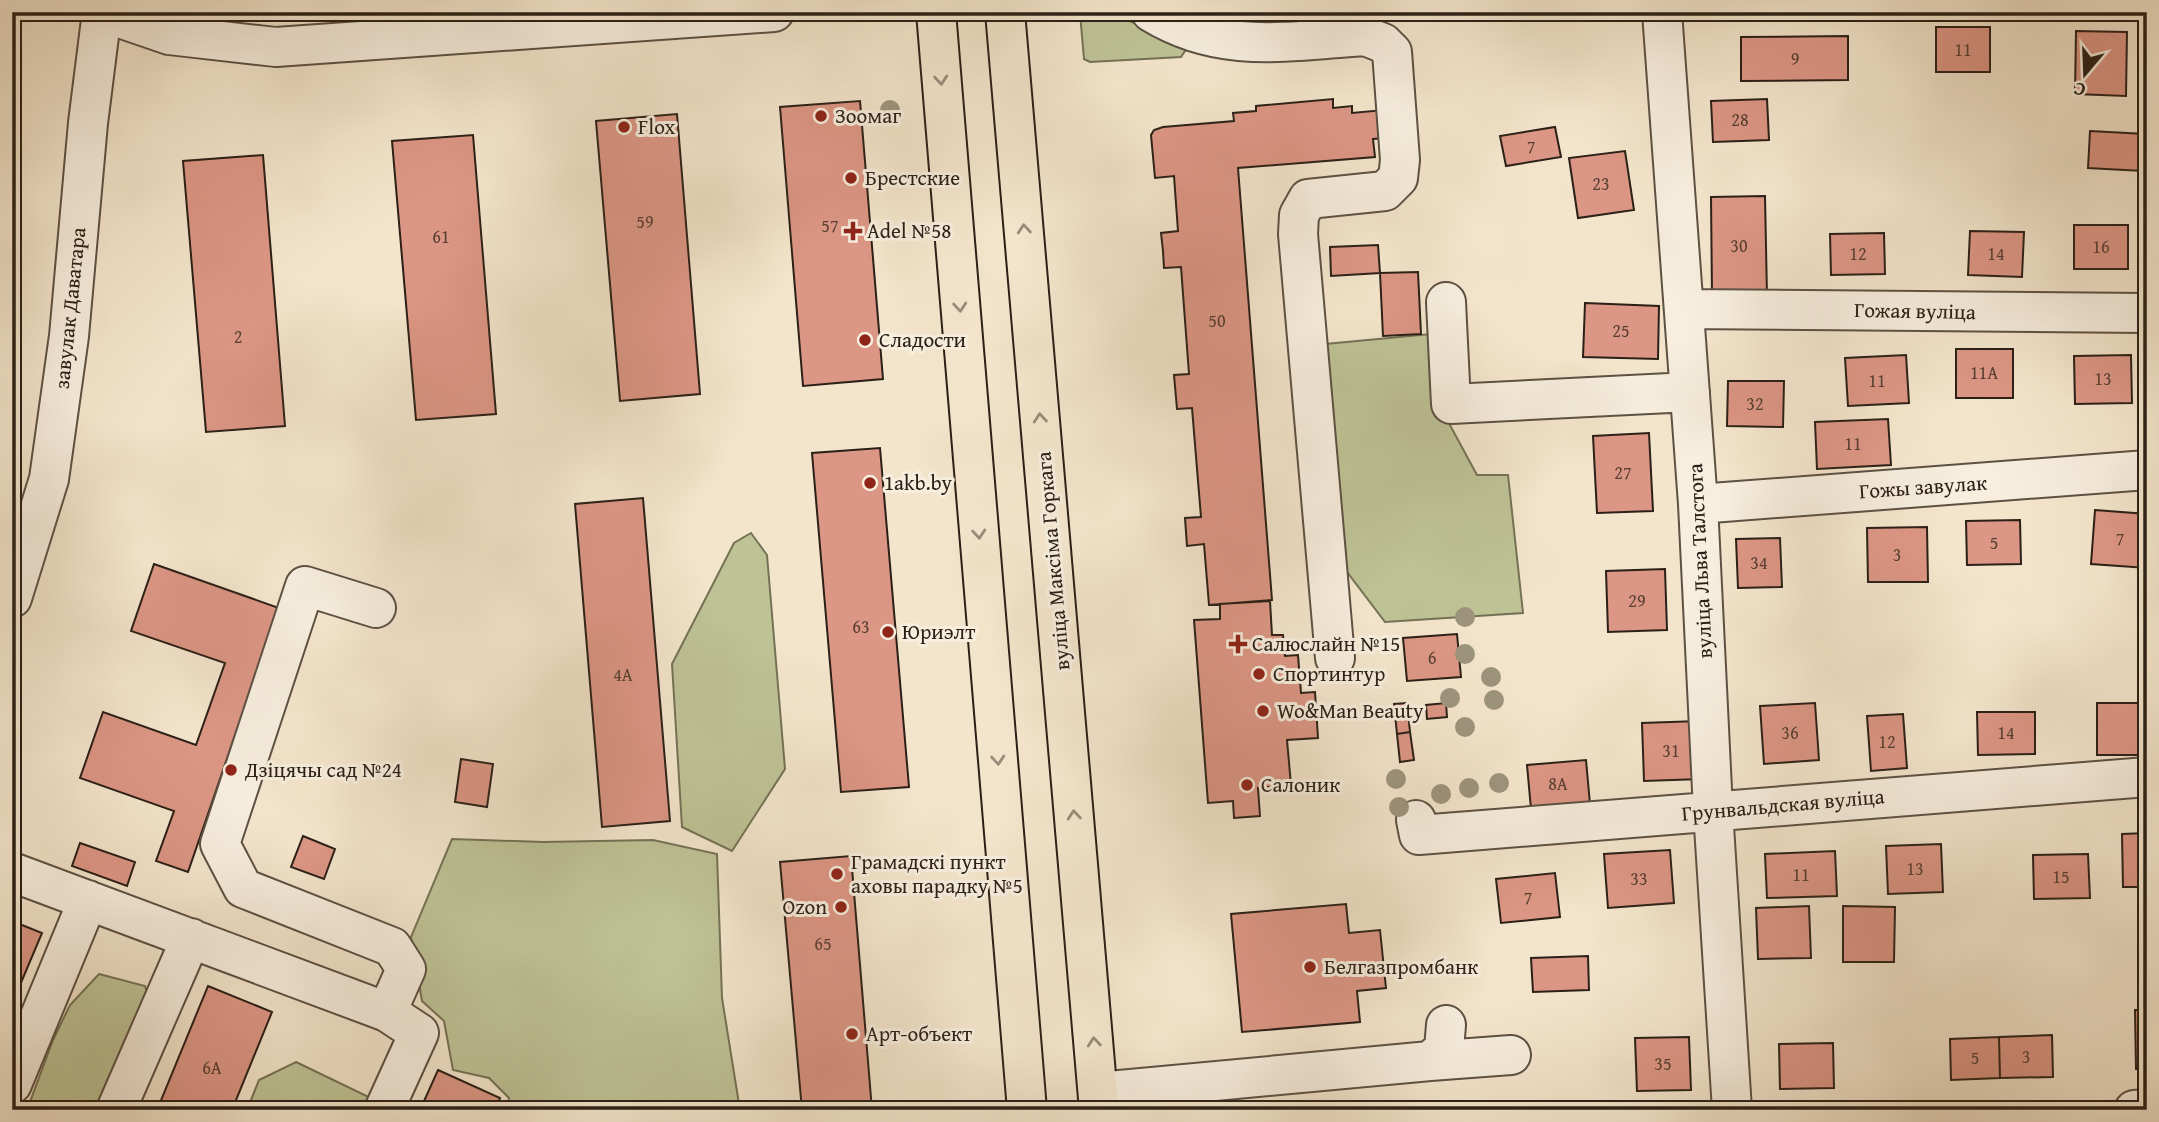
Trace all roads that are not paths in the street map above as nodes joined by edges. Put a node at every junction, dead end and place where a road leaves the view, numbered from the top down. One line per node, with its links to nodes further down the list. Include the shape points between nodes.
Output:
1 (102, 12): 8 (street, via 169,36 276,47); 15 (street, завулак Даватара, via 69,336 49,479)
2 (774, 12): 7 (street)
3 (936, 12): 34 (main road, one-way to 34)
4 (1005, 12): 30 (main road, вуліца Максіма Горкага, one-way to 4)
5 (1151, 12): 18 (street, via 1207,37 1247,43 1365,36 1392,52 1398,178 1385,191 1307,199 1299,215)
6 (1661, 12): 10 (street, вуліца Льва Талстога)
7 (673, 16): 8 (street)
8 (352, 27)
9 (1446, 302): 12 (street, via 1451,404)
10 (1684, 309): 11 (street, Гожая вуліца); 12 (street, вуліца Льва Талстога)
11 (2147, 313)
12 (1690, 392): 14 (street, вуліца Льва Талстога)
13 (2147, 470): 14 (street, Гожы завулак)
14 (1698, 504): 20 (street, вуліца Льва Талстога)
15 (18, 560): 16 (street, завулак Даватара)
16 (12, 598)
17 (376, 608): 25 (street, via 305,586 220,844 243,888 392,947 406,969)
18 (1335, 658)
19 (2147, 776): 20 (street, Грунвальдская вуліца)
20 (1713, 810): 21 (street, Грунвальдская вуліца); 35 (street, вуліца Льва Талстога)
21 (1418, 828)
22 (12, 872): 23 (street)
23 (88, 900): 24 (street); 29 (street)
24 (191, 938): 25 (street); 32 (street)
25 (387, 1012): 33 (street, via 419,1033)
26 (1446, 1025): 28 (street, via 1444,1049)
27 (1511, 1055): 28 (street)
28 (1430, 1061): 30 (street)
29 (12, 1084)
30 (1099, 1101)
31 (2147, 1109): 36 (street)
32 (116, 1110)
33 (384, 1110)
34 (1027, 1110)
35 (1732, 1110)
36 (2134, 1110)

